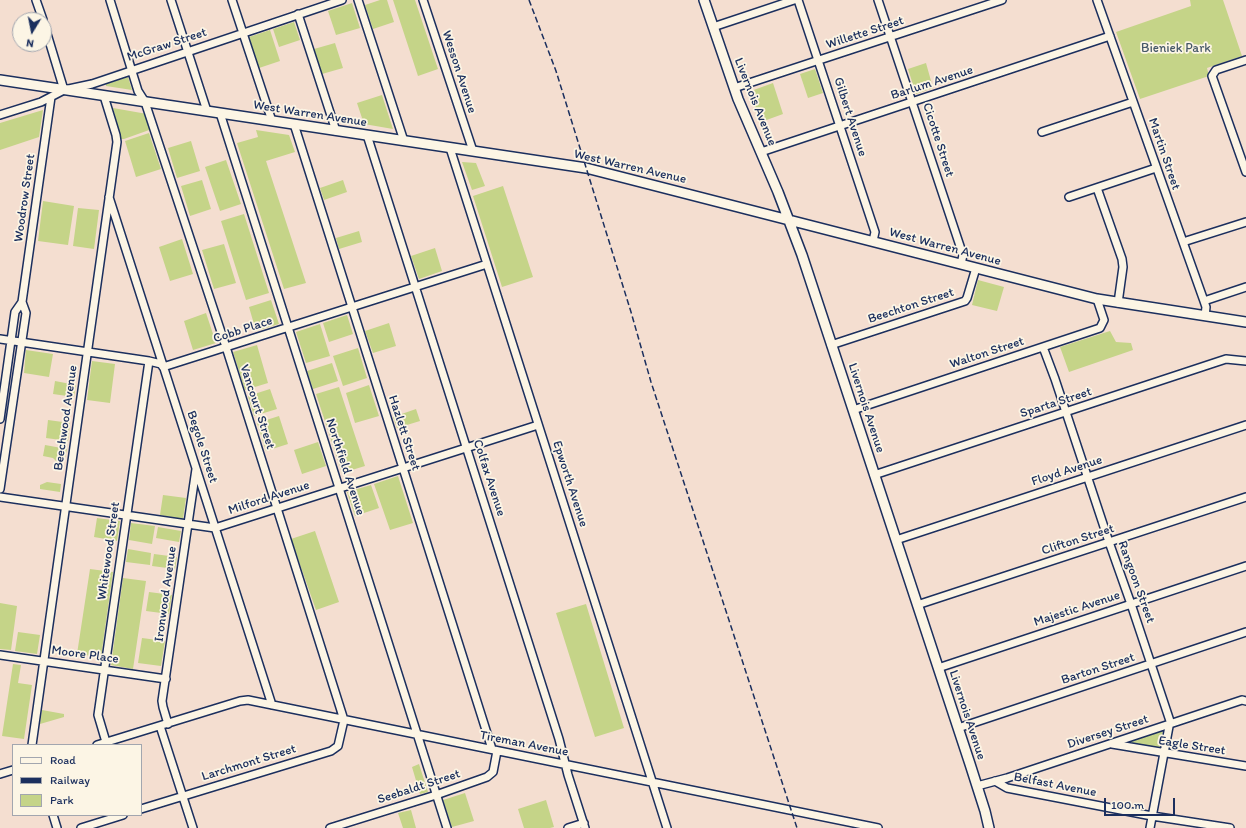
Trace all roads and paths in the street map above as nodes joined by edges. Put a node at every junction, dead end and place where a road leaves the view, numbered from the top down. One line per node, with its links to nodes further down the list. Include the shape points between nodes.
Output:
1 (36, 0): 14 (street)
2 (110, 0): 24 (street, Vancourt Street)
3 (171, 0): 21 (street)
4 (232, 0): 17 (street)
5 (342, 0): 15 (street, McGraw Street)
6 (358, 0): 42 (street)
7 (423, 0): 44 (street, Wesson Avenue)
8 (704, 0): 16 (main road, Livernois Avenue)
9 (794, 0): 16 (street)
10 (798, 0): 23 (street, Gilbert Avenue)
11 (878, 0): 19 (street, Cicotte Street)
12 (1002, 0): 19 (street, Willette Street)
13 (1097, 0): 18 (street, Martin Street)
14 (40, 12)
15 (298, 14): 17 (street, McGraw Street); 39 (street)
16 (713, 27): 26 (main road, Livernois Avenue)
17 (243, 33): 21 (street, McGraw Street); 36 (street)
18 (1110, 36): 31 (street, Barlum Avenue); 32 (street, Martin Street)
19 (891, 37): 23 (street, Willette Street); 31 (street, Cicotte Street)
20 (52, 50): 27 (street)
21 (188, 51): 24 (street, McGraw Street); 33 (street)
22 (1246, 60): 47 (street, via 1213,73)
23 (818, 61): 26 (street, Willette Street); 38 (street, Gilbert Avenue)
24 (132, 69): 27 (street, McGraw Street, via 92,84); 30 (street, Vancourt Street, via 138,92)
25 (0, 80): 27 (main road, West Warren Avenue)
26 (734, 88): 45 (main road, Livernois Avenue)
27 (64, 90): 28 (main road, West Warren Avenue); 29 (street, McGraw Street)
28 (104, 96): 30 (main road, West Warren Avenue); 49 (street, Beechwood Avenue, via 117,139)
29 (51, 97): 35 (street, McGraw Street); 62 (street, Woodrow Street)
30 (145, 102): 33 (main road, West Warren Avenue); 73 (street, Vancourt Street)
31 (913, 102): 38 (street, Barlum Avenue); 56 (street, Cicotte Street, via 963,255)
32 (1133, 102): 40 (street); 46 (street, Martin Street)
33 (207, 111): 34 (main road, West Warren Avenue)
34 (220, 113): 36 (main road, West Warren Avenue); 67 (street, Northfield Avenue)
35 (0, 115)
36 (272, 121): 37 (main road, West Warren Avenue)
37 (294, 124): 39 (main road, West Warren Avenue); 64 (street, Hazlett Street)
38 (840, 126): 45 (street, Barlum Avenue); 53 (street, Gilbert Avenue, via 875,232)
39 (336, 131): 41 (main road, West Warren Avenue)
40 (1042, 132)
41 (367, 135): 42 (main road, West Warren Avenue); 58 (street, Colfax Avenue)
42 (404, 141): 43 (main road, West Warren Avenue)
43 (450, 148): 44 (main road, West Warren Avenue); 55 (street, Epworth Avenue)
44 (473, 151): 51 (main road, West Warren Avenue, via 586,168)
45 (761, 152): 51 (main road, Livernois Avenue)
46 (1156, 168): 48 (street); 54 (street, Martin Street)
47 (1246, 172)
48 (1097, 188): 50 (street); 63 (street, via 1122,259)
49 (109, 196): 74 (street, Beechwood Avenue); 77 (street, Begole Street)
50 (1068, 197)
51 (788, 220): 53 (main road, West Warren Avenue); 71 (main road, Livernois Avenue)
52 (1246, 222): 54 (street)
53 (873, 241): 56 (main road, West Warren Avenue)
54 (1183, 242): 61 (street, Martin Street)
55 (487, 264): 58 (street, Cobb Place); 81 (street, Epworth Avenue)
56 (961, 264): 57 (main road, West Warren Avenue)
57 (976, 268): 60 (main road, West Warren Avenue); 71 (street, Beechton Street, via 964,301)
58 (415, 287): 64 (street, Cobb Place); 83 (street, Colfax Avenue)
59 (1246, 287): 61 (street)
60 (1097, 300): 63 (main road, West Warren Avenue); 72 (street, Walton Street, via 1104,320 1100,328)
61 (1204, 301): 65 (street, Martin Street)
62 (22, 302): 69 (street, Woodrow Street, via 16,312); 70 (street, Woodrow Street, via 26,313)
63 (1118, 303): 65 (main road, West Warren Avenue)
64 (351, 307): 67 (street, Cobb Place); 85 (street, Hazlett Street)
65 (1205, 316): 66 (main road, West Warren Avenue)
66 (1246, 322)
67 (288, 328): 73 (street, Cobb Place); 88 (street, Northfield Avenue)
68 (0, 339): 69 (street)
69 (11, 341): 70 (street); 80 (street, Woodrow Street)
70 (22, 342): 74 (street); 89 (street, Woodrow Street)
71 (831, 345): 78 (main road, Livernois Avenue)
72 (1043, 347): 78 (street, Walton Street); 79 (street, Rangoon Street)
73 (226, 348): 77 (street, Cobb Place); 93 (street, Vancourt Street)
74 (87, 352): 75 (street); 92 (street, Beechwood Avenue)
75 (149, 361): 77 (street); 94 (street, Whitewood Street)
76 (1246, 362): 79 (street, Sparta Street, via 1226,359)
77 (164, 367): 84 (street, Begole Street)
78 (853, 410): 86 (main road, Livernois Avenue)
79 (1066, 412): 86 (street, Sparta Street); 87 (street, Rangoon Street)
80 (0, 419)
81 (538, 425): 83 (street, Milford Avenue); 127 (street, Epworth Avenue)
82 (1246, 425): 87 (street, Floyd Avenue)
83 (467, 448): 85 (street, Milford Avenue); 122 (street, Colfax Avenue)
84 (196, 468): 95 (street, Ironwood Avenue); 96 (street, Begole Street)
85 (403, 468): 88 (street, Milford Avenue); 120 (street, Hazlett Street)
86 (874, 475): 97 (main road, Livernois Avenue)
87 (1087, 477): 97 (street, Floyd Avenue); 98 (street, Rangoon Street)
88 (340, 488): 93 (street, Milford Avenue); 115 (street, Northfield Avenue)
89 (0, 489)
90 (0, 497): 92 (street, Milford Avenue)
91 (1246, 497): 98 (street, Clifton Street)
92 (65, 507): 94 (street, Milford Avenue); 104 (street, Beechwood Avenue)
93 (277, 508): 96 (street, Milford Avenue); 111 (street, Vancourt Street)
94 (126, 516): 95 (street, Milford Avenue); 107 (street, Whitewood Street)
95 (188, 525): 96 (street, Milford Avenue); 108 (street, Ironwood Avenue)
96 (215, 528): 110 (street, Begole Street)
97 (896, 540): 101 (main road, Livernois Avenue)
98 (1109, 542): 100 (street, Rangoon Street); 101 (street, Clifton Street)
99 (1246, 566): 100 (street, Majestic Avenue)
100 (1131, 604): 105 (street, Rangoon Street); 106 (street, Majestic Avenue)
101 (917, 605): 106 (main road, Livernois Avenue)
102 (1246, 632): 105 (street, Barton Street)
103 (0, 655): 104 (street, Moore Place)
104 (43, 661): 107 (street, Moore Place); 117 (street, Beechwood Avenue)
105 (1151, 664): 112 (street, Rangoon Street); 114 (street, Barton Street)
106 (938, 668): 114 (main road, Livernois Avenue)
107 (105, 670): 108 (street, Moore Place); 116 (street, Whitewood Street, via 98,717)
108 (166, 679): 113 (street, Ironwood Avenue, via 162,705)
109 (1246, 701): 112 (street, Diversey Street, via 1242,700)
110 (272, 705): 111 (street, Tireman Avenue); 113 (street, Tireman Avenue, via 245,700)
111 (344, 720): 115 (street, Tireman Avenue); 130 (street, Larchmont Street, via 338,746 331,751)
112 (1170, 724): 119 (street, Diversey Street); 121 (street, Rangoon Street)
113 (164, 725): 116 (street, Tireman Avenue); 130 (street, Ironwood Avenue)
114 (958, 728): 128 (main road, Livernois Avenue)
115 (417, 734): 120 (street, Tireman Avenue); 129 (street, Northfield Avenue)
116 (106, 742): 118 (street, Tireman Avenue)
117 (32, 744)
118 (100, 744)
119 (1110, 744): 121 (street, Eagle Street); 126 (street, Diversey Street)
120 (495, 750): 122 (street, Tireman Avenue); 129 (street, Seebaldt Street, via 493,772 487,777)
121 (1164, 754): 123 (street, Eagle Street); 134 (street, Rangoon Street)
122 (566, 764): 127 (street, Tireman Avenue); 135 (street, Colfax Avenue)
123 (1246, 766)
124 (12, 770): 125 (street)
125 (0, 774)
126 (995, 781): 128 (street, Diversey Street); 134 (street, Belfast Avenue, via 1007,788)
127 (653, 782): 136 (street, Tireman Avenue); 143 (street, Epworth Avenue)
128 (977, 786): 145 (main road, Livernois Avenue)
129 (436, 795): 140 (street, Seebaldt Street); 141 (street, Northfield Avenue)
130 (183, 796): 131 (street, Larchmont Street); 139 (street, Ironwood Avenue)
131 (142, 809)
132 (53, 816): 137 (street)
133 (120, 816): 138 (street)
134 (1152, 816): 146 (street, Rangoon Street); 147 (street, Belfast Avenue)
135 (584, 826): 142 (street)
136 (868, 827): 144 (street, Tireman Avenue)
137 (57, 828)
138 (81, 828)
139 (193, 828)
140 (330, 828)
141 (447, 828)
142 (568, 828)
143 (667, 828)
144 (878, 828)
145 (989, 828)
146 (1150, 828)
147 (1230, 828)

